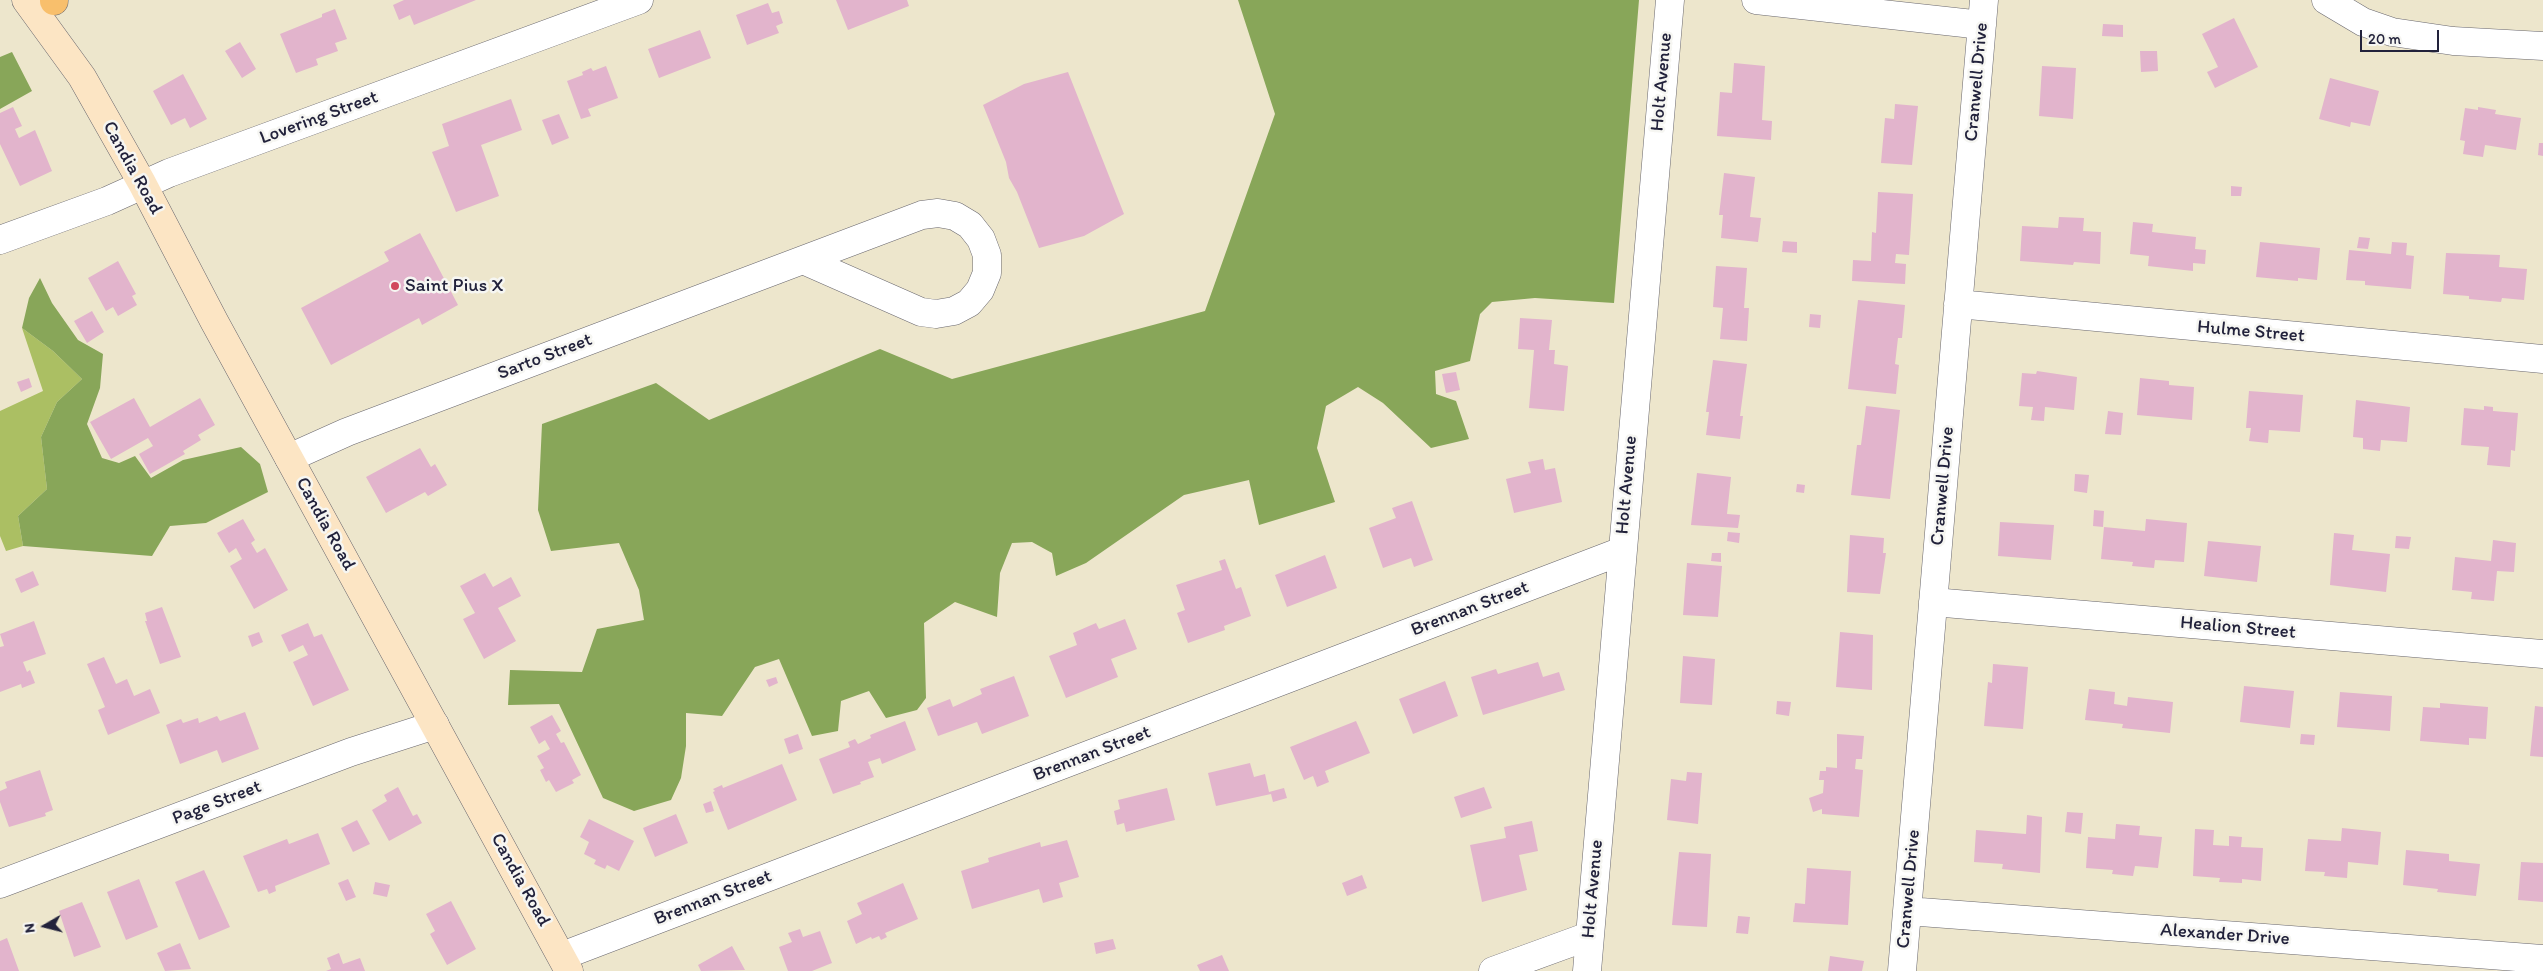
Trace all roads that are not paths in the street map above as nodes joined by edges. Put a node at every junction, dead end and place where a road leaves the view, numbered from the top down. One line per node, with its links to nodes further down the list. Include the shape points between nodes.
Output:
1 (26, 0): 9 (main road, Candia Road)
2 (54, 0): 9 (main road, Candia Road)
3 (639, 0): 10 (street, Lovering Street)
4 (1670, 0): 16 (street, Holt Avenue)
5 (1756, 0): 7 (street)
6 (2326, 0): 8 (street, via 2363,22 2392,32 2452,41)
7 (1983, 12): 13 (street, Cranwell Drive)
8 (2543, 46)
9 (82, 77): 10 (main road, Candia Road)
10 (142, 183): 11 (street, Lovering Street, via 107,201); 15 (main road, Candia Road)
11 (0, 240)
12 (803, 260): 12 (street, Sarto Street, via 921,312 936,314 954,312 969,303 980,290 987,273 987,255 981,239 970,225 955,216 938,213 922,215); 15 (street, Sarto Street, via 347,432)
13 (1958, 304): 14 (street, Hulme Street); 17 (street, Cranwell Drive)
14 (2543, 359)
15 (289, 458): 19 (main road, Candia Road)
16 (1622, 551): 22 (street, Holt Avenue); 24 (street, Brennan Street)
17 (1933, 602): 18 (street, Healion Street); 21 (street, Cranwell Drive)
18 (2543, 654)
19 (435, 725): 20 (street, Page Street, via 351,752); 24 (main road, Candia Road)
20 (0, 884)
21 (1907, 911): 23 (street, Alexander Drive); 27 (street, Cranwell Drive)
22 (1589, 936): 25 (street); 26 (street, Holt Avenue)
23 (2543, 959)
24 (566, 964)
25 (1493, 971)
26 (1587, 971)
27 (1902, 971)

